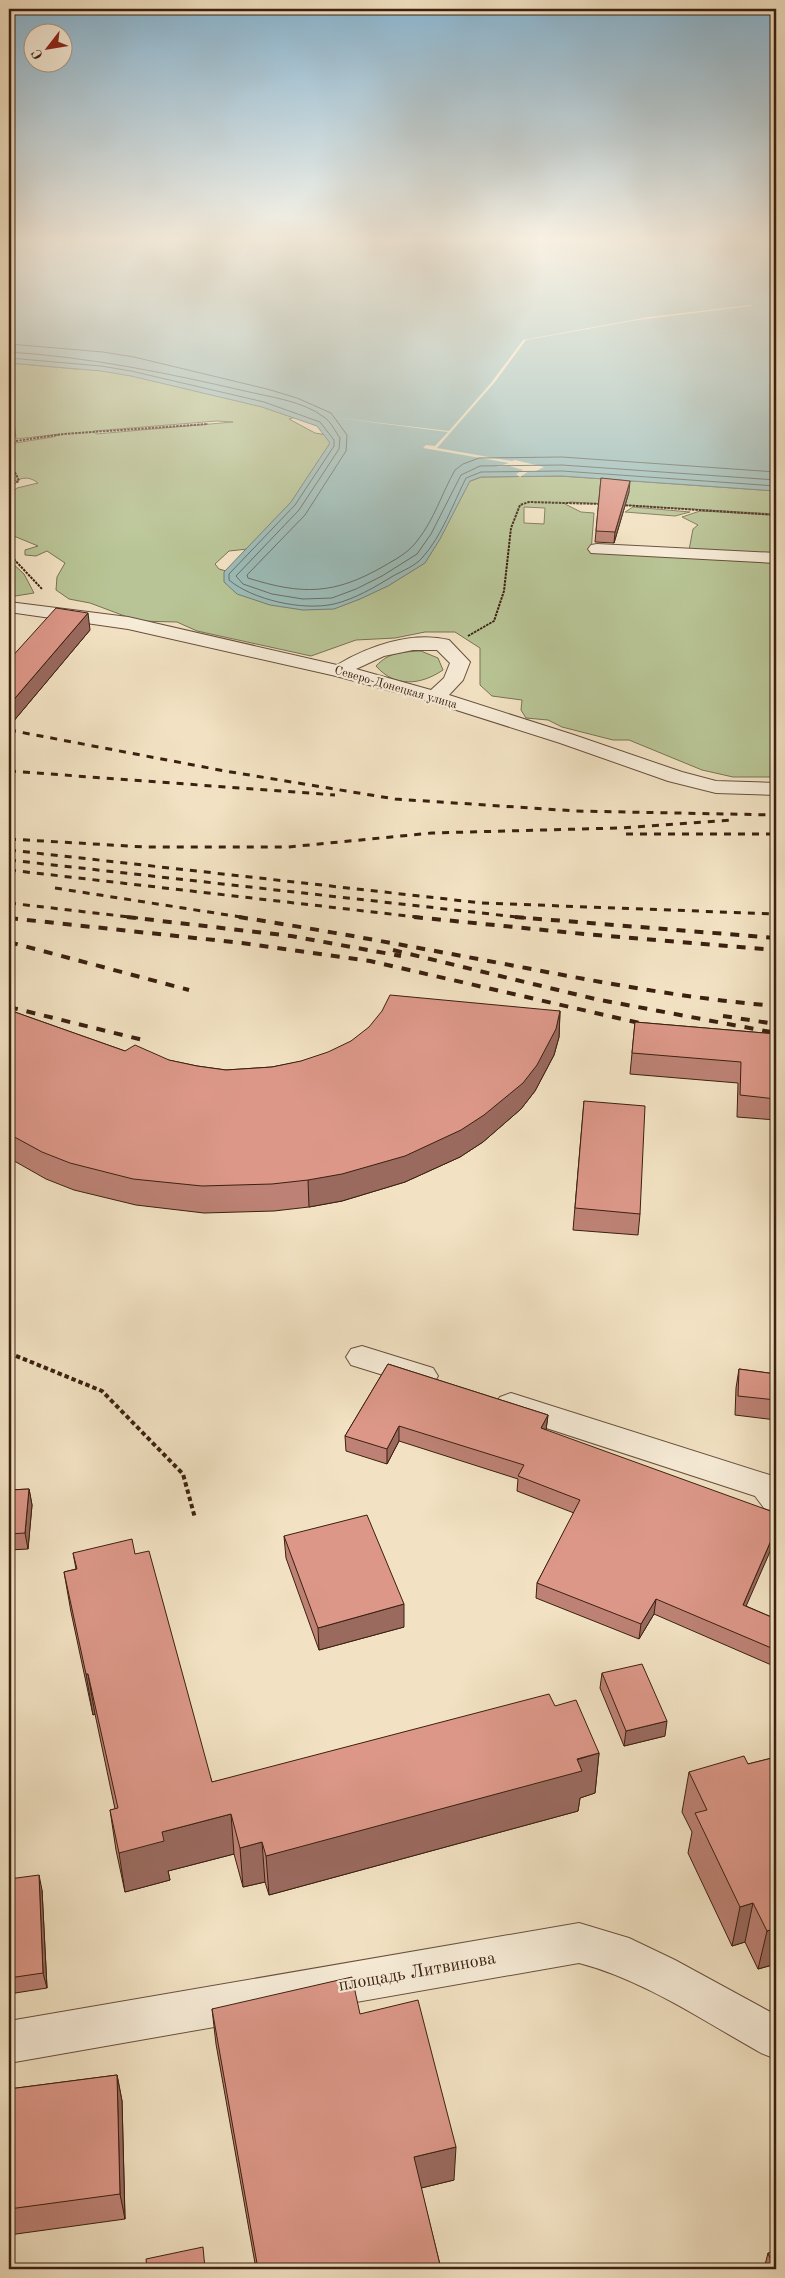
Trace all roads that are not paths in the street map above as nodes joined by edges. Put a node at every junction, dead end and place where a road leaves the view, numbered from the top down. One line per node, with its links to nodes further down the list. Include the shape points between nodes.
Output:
1 (596, 549): 2 (street)
2 (776, 558)
3 (9, 607): 4 (street, Северо-Донецкая улица, via 128,623)
4 (340, 671): 5 (street, Северо-Донецкая улица); 5 (street, via 365,655 390,646 442,644 460,662 453,680)
5 (435, 697): 6 (street, Северо-Донецкая улица, via 675,777 716,787)
6 (776, 789)
7 (362, 1357): 8 (street)
8 (447, 1384)
9 (484, 1396): 10 (street, via 767,1487)
10 (776, 1499)
11 (776, 2038): 12 (street, площадь Литвинова, via 660,1974 614,1952 579,1943)
12 (9, 2042)

